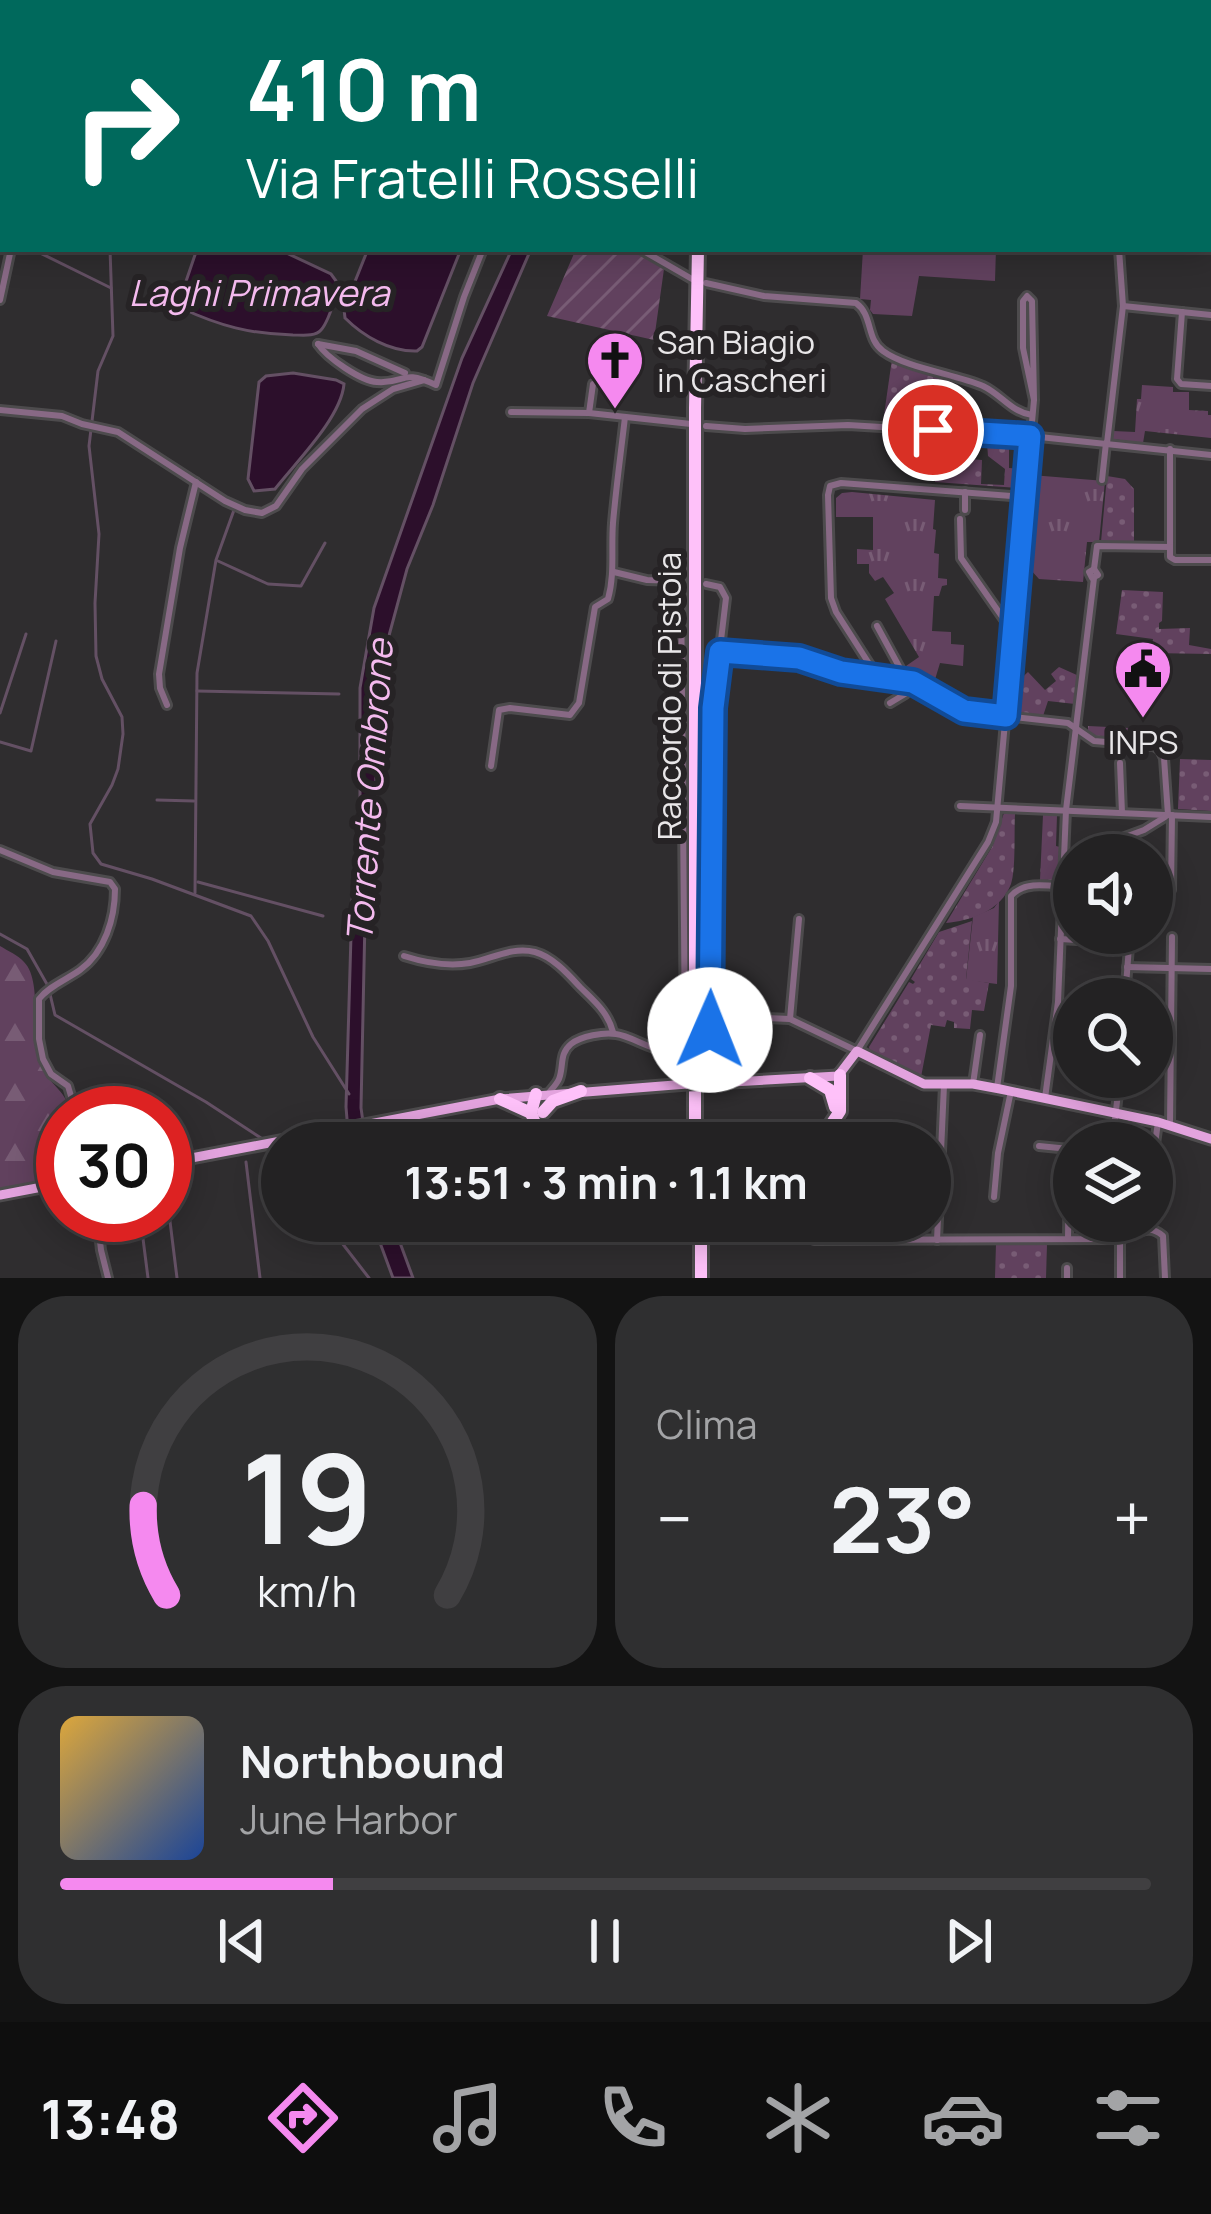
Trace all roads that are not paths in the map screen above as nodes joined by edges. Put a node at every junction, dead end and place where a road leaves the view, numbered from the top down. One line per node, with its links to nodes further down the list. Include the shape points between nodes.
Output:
1 (10, 252): 8 (street)
2 (482, 252): 14 (street, via 436,385)
3 (645, 252): 6 (street)
4 (701, 252): 91 (highway, Raccordo di Pistoia)
5 (1119, 252): 9 (street)
6 (692, 279)
7 (706, 283): 20 (street, via 856,303 884,352 979,385)
8 (0, 300)
9 (1123, 306): 10 (street); 25 (street)
10 (1182, 312): 11 (street); 16 (street, via 1177,380)
11 (1211, 315)
12 (1027, 334): 12 (street, via 1032,301 1028,296 1023,300); 20 (street)
13 (409, 375): 13 (street, via 356,351 318,344 371,380); 14 (street)
14 (424, 380): 29 (street, via 362,409 269,512 236,507)
15 (593, 384): 19 (street)
16 (1211, 386)
17 (0, 410): 29 (street, via 118,431)
18 (511, 412): 19 (street)
19 (589, 413): 21 (street)
20 (1032, 415): 24 (street)
21 (625, 417): 22 (street); 34 (street)
22 (691, 424)
23 (706, 426): 24 (street)
24 (1030, 436): 25 (street); 31 (street)
25 (1107, 443): 26 (street); 28 (street)
26 (1170, 449): 27 (street); 32 (street)
27 (1211, 454)
28 (1102, 480)
29 (196, 482): 46 (street, via 159,674)
30 (964, 495): 31 (street); 38 (street, via 961,558); 43 (street, via 841,483 829,489 830,598)
31 (1024, 497): 39 (street)
32 (1170, 547): 33 (street, via 1173,559); 48 (street, via 1097,545)
33 (1211, 560)
34 (614, 572): 35 (street); 50 (street, via 608,599 596,607 578,708 570,715 499,710)
35 (681, 581): 36 (street); 72 (street, via 686,1038 665,1050)
36 (691, 582)
37 (706, 584): 42 (street, via 726,595)
38 (998, 612): 39 (street); 41 (street)
39 (1014, 616): 41 (street)
40 (877, 626): 44 (street)
41 (1012, 630): 47 (street)
42 (720, 652): 43 (street, via 799,658); 71 (street, via 710,1028 722,1033)
43 (877, 676): 44 (street)
44 (909, 681): 45 (street); 47 (street, via 964,711)
45 (890, 703)
46 (167, 705)
47 (1006, 716): 48 (street); 52 (street)
48 (1077, 728): 53 (street); 55 (street, via 1094,741 1160,750)
49 (1120, 763): 54 (street)
50 (491, 766)
51 (959, 806): 52 (street)
52 (998, 807): 53 (street); 74 (street, via 988,842)
53 (1066, 810): 54 (street); 57 (street)
54 (1122, 813): 55 (street)
55 (1170, 815): 56 (street); 58 (street); 59 (street)
56 (1211, 817)
57 (1065, 834)
58 (1132, 834)
59 (1170, 834)
60 (0, 850): 80 (street, via 115,889 99,950 39,999 43,1058)
61 (1053, 887): 81 (street, via 1028,886 1011,896 1011,986)
62 (799, 919): 71 (street)
63 (1060, 954): 85 (street)
64 (1128, 954): 67 (street)
65 (1171, 954): 68 (street)
66 (404, 956): 72 (street, via 456,964 538,953 602,1010)
67 (1127, 967): 68 (street); 70 (street)
68 (1171, 968): 69 (street); 96 (street)
69 (1211, 969)
70 (1126, 978)
71 (790, 1019): 74 (street)
72 (613, 1033): 75 (street, via 574,1042)
73 (980, 1035): 78 (street)
74 (857, 1051): 77 (main road); 79 (main road, via 916,1082)
75 (561, 1073): 82 (street); 84 (street)
76 (810, 1078): 77 (highway); 82 (main road, bridge)
77 (835, 1081): 92 (highway)
78 (974, 1084): 79 (main road); 81 (main road)
79 (944, 1085): 93 (street)
80 (68, 1086)
81 (997, 1088): 83 (main road)
82 (581, 1091): 84 (main road); 88 (highway)
83 (1011, 1091): 85 (main road); 104 (street)
84 (542, 1094): 87 (main road); 88 (highway)
85 (1045, 1097): 89 (main road)
86 (1118, 1098): 89 (street)
87 (500, 1099): 88 (highway); 101 (main road)
88 (537, 1112): 90 (highway)
89 (1117, 1112): 94 (street); 95 (main road)
90 (539, 1122)
91 (698, 1122)
92 (834, 1122)
93 (942, 1122)
94 (1115, 1122)
95 (1160, 1122)
96 (1164, 1122)
97 (1173, 1126): 98 (main road)
98 (1211, 1139)
99 (1039, 1146): 100 (street)
100 (1053, 1147)
101 (192, 1158)
102 (36, 1188): 103 (main road)
103 (0, 1195)
104 (994, 1197)
105 (1053, 1239): 106 (street)
106 (951, 1240)
107 (100, 1242): 112 (street)
108 (697, 1242): 113 (highway)
109 (1120, 1242): 115 (street)
110 (1163, 1242): 116 (street)
111 (1067, 1268): 114 (street)
112 (108, 1278)
113 (698, 1278)
114 (1067, 1278)
115 (1120, 1278)
116 (1165, 1278)

